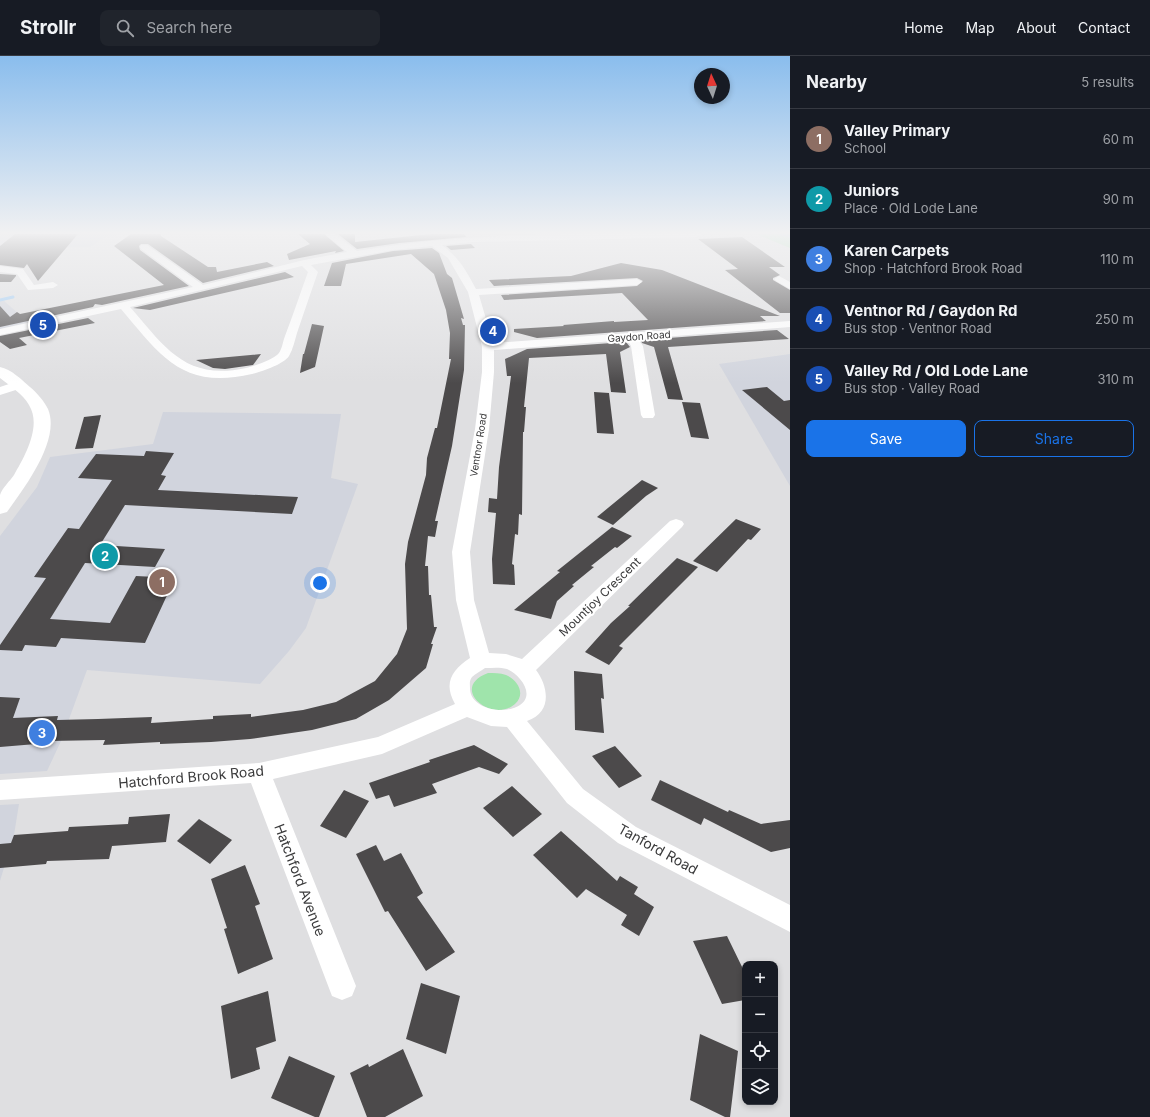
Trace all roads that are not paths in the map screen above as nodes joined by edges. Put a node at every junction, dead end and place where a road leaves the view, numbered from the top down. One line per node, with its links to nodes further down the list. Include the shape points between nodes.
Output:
1 (28, 284): 7 (street, via 31,288)
2 (194, 284): 8 (street)
3 (219, 284): 8 (street)
4 (308, 284): 10 (street, via 284,355 263,367 244,372 210,373 184,367 158,345)
5 (468, 284): 9 (street, Ventnor Road)
6 (612, 284): 9 (street)
7 (54, 285)
8 (200, 288): 10 (street)
9 (473, 292): 14 (street, Ventnor Road)
10 (123, 305): 12 (street)
11 (790, 324): 13 (street, Gaydon Road)
12 (0, 332)
13 (630, 336): 14 (street, Gaydon Road); 18 (street, via 636,346)
14 (488, 348): 21 (street, Ventnor Road, via 482,430 461,552 465,600)
15 (0, 371): 16 (street)
16 (18, 385): 17 (street); 19 (street, via 40,410 42,423 39,440 25,470)
17 (0, 391)
18 (648, 415)
19 (0, 508)
20 (676, 524): 22 (street, Mountjoy Crescent)
21 (481, 661): 22 (street, via 502,660); 23 (street, via 470,666 460,678 458,692)
22 (524, 670): 24 (street, via 536,685 536,701 529,711)
23 (468, 707): 24 (street, via 482,716 496,720); 25 (street, Hatchford Brook Road, via 382,745)
24 (513, 719): 27 (street, Tanford Road, via 575,796 627,835)
25 (259, 773): 26 (street, Hatchford Brook Road); 28 (street, Hatchford Avenue)
26 (0, 790)
27 (790, 919)
28 (342, 986)

